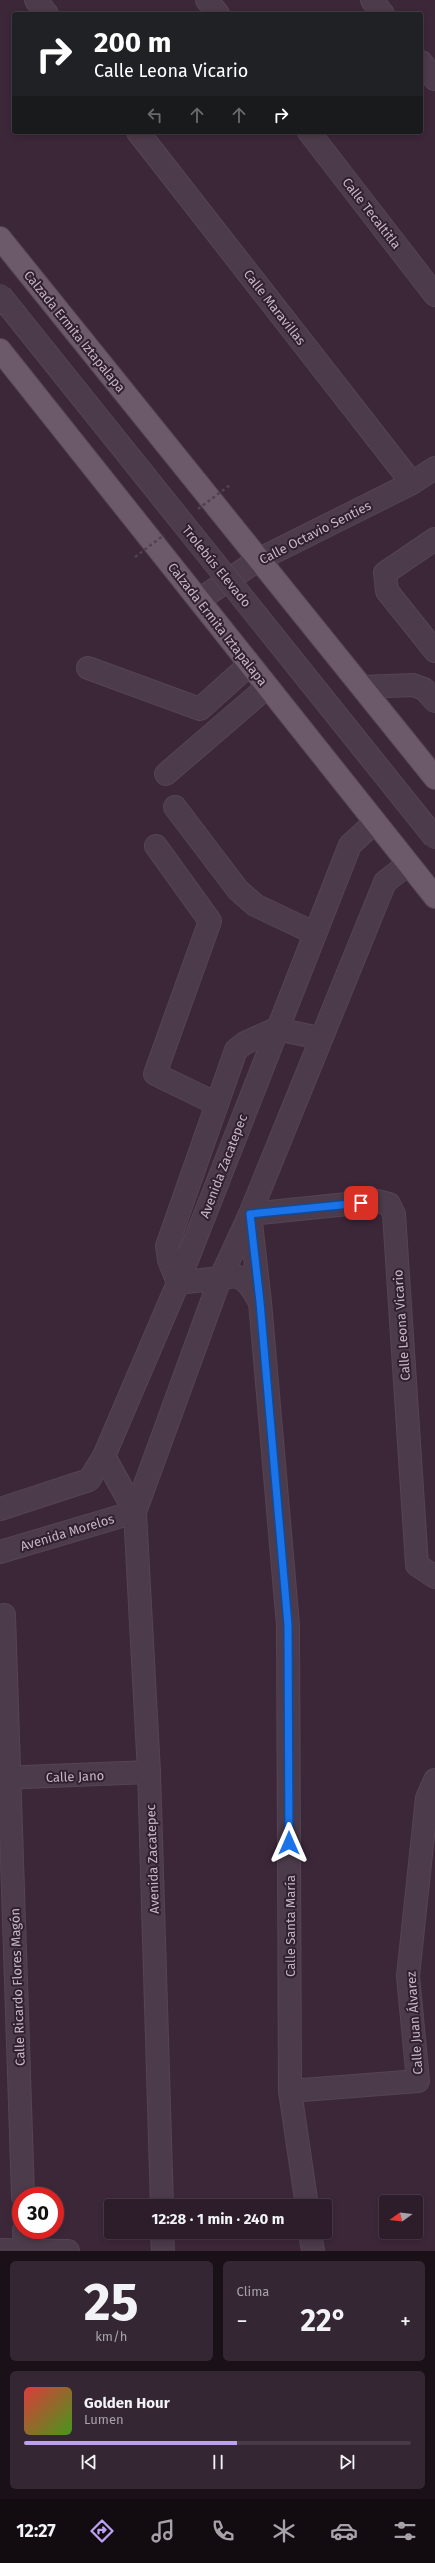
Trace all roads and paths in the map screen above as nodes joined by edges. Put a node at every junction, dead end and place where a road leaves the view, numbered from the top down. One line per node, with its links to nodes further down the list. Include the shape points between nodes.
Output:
1 (36, 0): 4 (street)
2 (207, 0): 5 (street)
3 (372, 0): 6 (street)
4 (45, 12)
5 (216, 12)
6 (381, 12)
7 (423, 64): 8 (street)
8 (435, 79)
9 (140, 134): 16 (street, Calle Maravillas)
10 (311, 134): 13 (street, Calle Tecaltitla)
11 (0, 238): 18 (main road, Calzada Ermita Iztapalapa)
12 (0, 295): 30 (street, Trolebús Elevado, bridge)
13 (435, 295)
14 (0, 350): 19 (main road, Calzada Ermita Iztapalapa)
15 (435, 468): 16 (street, Calle Octavio Senties)
16 (412, 483): 18 (street, Calle Octavio Senties)
17 (435, 539): 20 (street, via 385,573 387,591)
18 (258, 560): 19 (street, Calle Octavio Senties); 24 (main road, Calzada Ermita Iztapalapa)
19 (198, 600): 21 (main road, Calzada Ermita Iztapalapa)
20 (435, 651)
21 (249, 664): 22 (street, via 200,709); 23 (main road, Calzada Ermita Iztapalapa)
22 (88, 668)
23 (267, 686): 26 (street); 29 (main road, Calzada Ermita Iztapalapa)
24 (362, 688): 25 (street, via 413,685 424,689); 27 (main road, Calzada Ermita Iztapalapa)
25 (435, 701)
26 (166, 774)
27 (435, 778)
28 (175, 807): 34 (street, via 238,890 255,905)
29 (374, 823): 32 (main road, Calzada Ermita Iztapalapa); 34 (street, Avenida Zacatepec, via 350,845)
30 (435, 838)
31 (156, 846): 37 (street, via 210,921 155,1074)
32 (408, 864): 33 (main road, Calzada Ermita Iztapalapa); 36 (street, Avenida Zacatepec, via 385,882)
33 (435, 897)
34 (314, 934): 35 (street, Avenida Zacatepec)
35 (276, 1028): 36 (street); 37 (street, via 236,1050); 40 (street, Avenida Zacatepec)
36 (320, 1038): 38 (street, Avenida Zacatepec)
37 (217, 1104): 40 (street, via 167,1246 169,1260)
38 (250, 1214): 39 (street, Avenida Zacatepec); 41 (street, Calle Santa María); 46 (street, Calle Leona Vicario, via 377,1201 389,1204 394,1214 417,1565)
39 (220, 1279): 40 (street); 41 (street, via 236,1276 242,1278 251,1286); 44 (street, Avenida Zacatepec)
40 (178, 1283): 42 (street, Avenida Zacatepec)
41 (260, 1302): 51 (street, Calle Santa María, via 288,1625)
42 (104, 1456): 43 (street, via 89,1480); 44 (street, Avenida Zacatepec)
43 (0, 1509)
44 (135, 1512): 45 (street, Avenida Morelos); 48 (street, Avenida Zacatepec)
45 (0, 1552)
46 (435, 1578)
47 (4, 1615): 49 (street, Calle Ricardo Flores Magón)
48 (149, 1772): 49 (street, Calle Jano); 53 (street, Avenida Zacatepec)
49 (5, 1778): 52 (street, Calle Ricardo Flores Magón)
50 (432, 1792): 51 (street, Calle Juan Álvarez, via 408,1976 418,2081)
51 (290, 2091): 54 (street, Calle Santa María)
52 (23, 2187)
53 (162, 2199)
54 (306, 2199)
55 (162, 2239): 60 (street)
56 (311, 2239): 61 (street)
57 (25, 2244): 58 (street); 59 (street)
58 (0, 2250)
59 (68, 2251)
60 (163, 2251)
61 (313, 2251)

